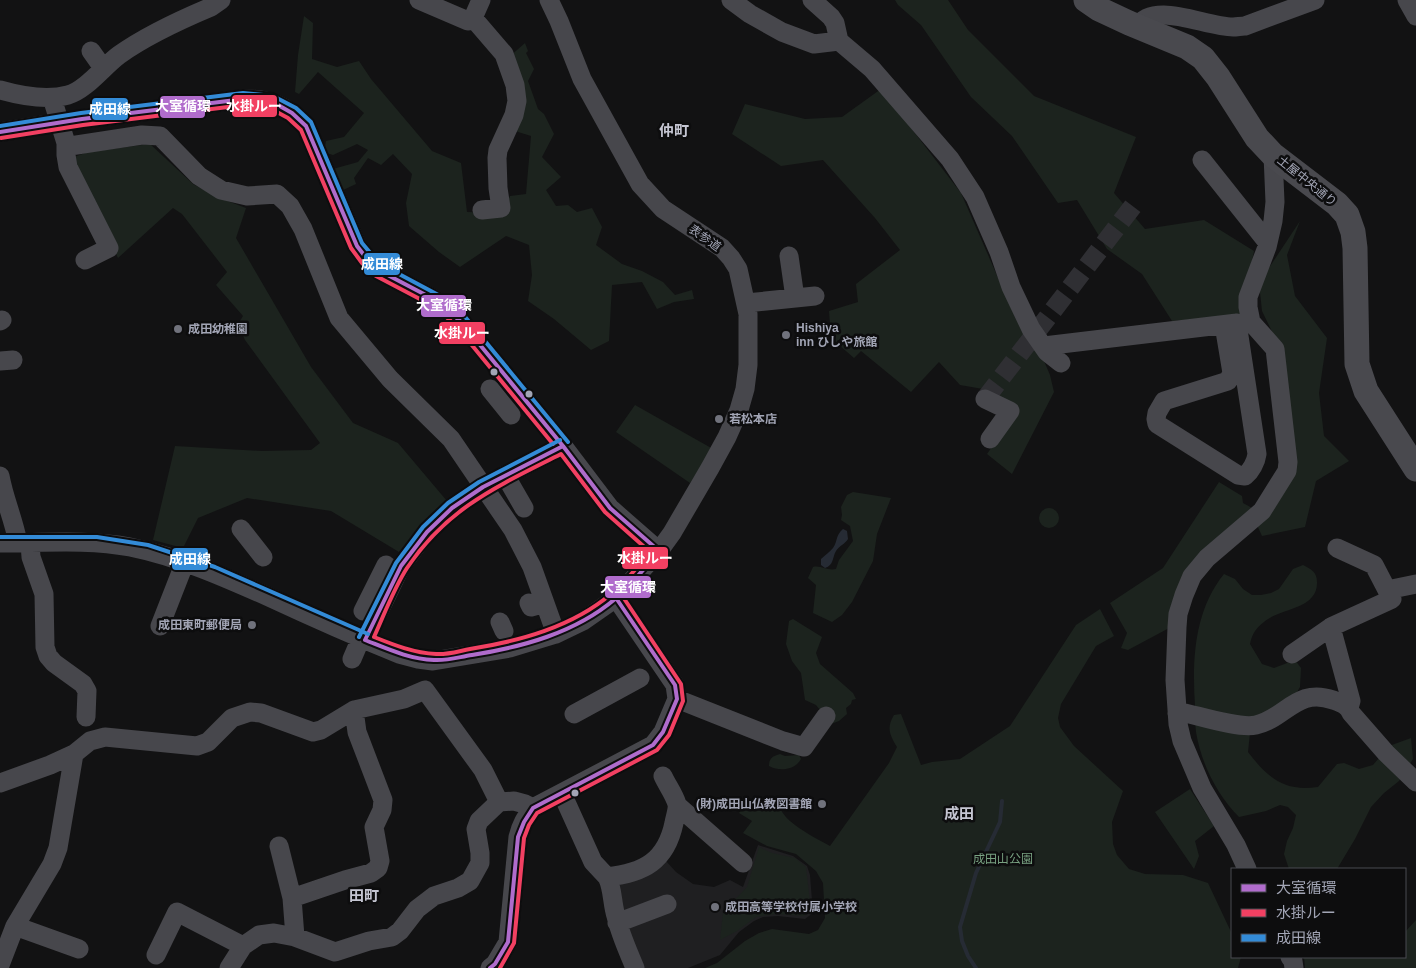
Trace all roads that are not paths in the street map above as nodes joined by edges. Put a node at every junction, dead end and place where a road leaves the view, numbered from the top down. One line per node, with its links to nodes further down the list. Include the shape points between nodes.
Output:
1 (221, 0): 15 (street, via 136,44)
2 (419, 0): 11 (street, via 468,21)
3 (481, 0): 11 (street)
4 (548, 0): 30 (street, 表参道, via 582,79 640,184 662,209 708,238 731,258 741,278)
5 (732, 0): 13 (street, via 782,32 814,44)
6 (812, 0): 13 (street, via 835,23)
7 (1086, 0): 12 (main road, 土屋中央通り, via 1098,9)
8 (1315, 0): 12 (street, via 1245,26 1232,27 1166,10 1147,13)
9 (1407, 0): 10 (street)
10 (1416, 16)
11 (472, 18): 24 (street, via 504,54 517,101 498,150 501,208)
12 (1137, 26): 22 (main road, 土屋中央通り, via 1187,47 1203,58 1257,138)
13 (839, 41): 32 (street, via 872,69 950,159 975,197 1019,304)
14 (92, 51): 15 (street)
15 (103, 68): 17 (street, via 70,95)
16 (0, 90): 17 (street, via 16,95)
17 (52, 98): 21 (street)
18 (82, 119): 34 (street, via 244,99 272,102 293,112 306,126 357,246 367,259 380,271 450,311)
19 (43, 125): 20 (street)
20 (1, 135)
21 (66, 143): 27 (street, via 68,167 108,248); 42 (street, via 76,146 142,135 160,136 199,176 221,190 247,196 271,193 282,197 303,229 339,318 390,380 452,439)
22 (1273, 154): 25 (street, via 1276,202); 39 (main road, 土屋中央通り, via 1337,204 1347,216 1355,248 1356,364 1366,391)
23 (1202, 160): 25 (street)
24 (482, 210)
25 (1268, 243): 31 (street, via 1248,297 1249,318)
26 (789, 256): 29 (street)
27 (84, 260)
28 (815, 296): 29 (street)
29 (795, 298): 30 (street)
30 (746, 303): 47 (street, 表参道, via 748,365 739,410 710,468)
31 (1237, 323): 31 (street, via 1257,454 1257,460 1245,476 1238,475 1158,424 1156,419 1164,401 1228,381 1232,373); 32 (street); 68 (street, via 1275,349 1288,462 1262,511 1207,558 1192,576 1178,614)
32 (1044, 346): 33 (street)
33 (1060, 363)
34 (516, 389): 36 (street); 38 (street)
35 (984, 399): 37 (street, via 1010,410)
36 (501, 402)
37 (990, 439)
38 (563, 446): 40 (street); 47 (street, via 610,508)
39 (1416, 469)
40 (505, 475): 42 (street); 43 (street)
41 (0, 476): 45 (street, via 15,528)
42 (482, 487): 52 (street, via 452,508 427,532); 58 (street, via 513,530 532,567 537,603)
43 (524, 508)
44 (241, 529): 48 (street)
45 (16, 543): 49 (street, 表参道, via 97,543 128,547); 71 (street, via 31,557 44,594 48,656 83,684 87,691)
46 (1337, 548): 53 (street, via 1374,566)
47 (659, 551): 54 (street, 表参道)
48 (263, 557)
49 (185, 562): 56 (street); 59 (street, 表参道)
50 (386, 565): 52 (street)
51 (1416, 584): 53 (street)
52 (382, 589): 55 (street); 59 (street)
53 (1387, 590): 57 (street, via 1392,599)
54 (616, 598): 58 (street, 表参道, via 583,621); 65 (street, via 675,685)
55 (363, 611)
56 (160, 626)
57 (1332, 627): 60 (street); 67 (street)
58 (556, 634): 62 (street, 表参道, via 505,636)
59 (363, 639): 61 (street); 62 (street, 表参道, via 399,654)
60 (1292, 654)
61 (352, 659)
62 (433, 661): 64 (street)
63 (640, 678): 69 (street)
64 (425, 690): 66 (street, via 404,699); 77 (street, via 482,770)
65 (677, 699): 70 (street, via 804,747); 76 (street, via 654,745)
66 (354, 710): 72 (street, via 313,732 250,712 232,718 208,742 197,746 104,736 90,741); 84 (street, via 357,732 383,800 374,827 380,861 378,868 372,873)
67 (1350, 710): 68 (street, via 1341,703 1314,696 1299,700 1257,725); 74 (street, via 1386,753)
68 (1177, 713): 82 (street, via 1188,757)
69 (574, 714)
70 (826, 716)
71 (86, 717)
72 (74, 754): 75 (street); 87 (street, via 58,848)
73 (663, 776): 78 (street)
74 (1416, 782)
75 (0, 783)
76 (566, 792): 79 (street); 83 (street, via 565,800 593,862)
77 (499, 802): 79 (street, via 514,801); 88 (street, via 479,821 476,829 480,863 470,881 434,896 417,909 392,937 335,952)
78 (678, 806): 81 (street); 83 (street, via 672,833 662,853 645,868 629,875)
79 (532, 808): 94 (street, via 521,824 518,837 508,942)
80 (279, 846): 84 (street)
81 (743, 863)
82 (1247, 868)
83 (608, 877): 86 (street)
84 (292, 898): 88 (street)
85 (668, 904): 86 (street)
86 (617, 923): 95 (street)
87 (15, 926): 90 (street); 92 (street)
88 (294, 937): 89 (street, via 274,933 259,935)
89 (243, 946): 91 (street, via 177,912); 93 (street)
90 (79, 949)
91 (156, 955)
92 (0, 966)
93 (229, 968)
94 (490, 968)
95 (635, 968)

